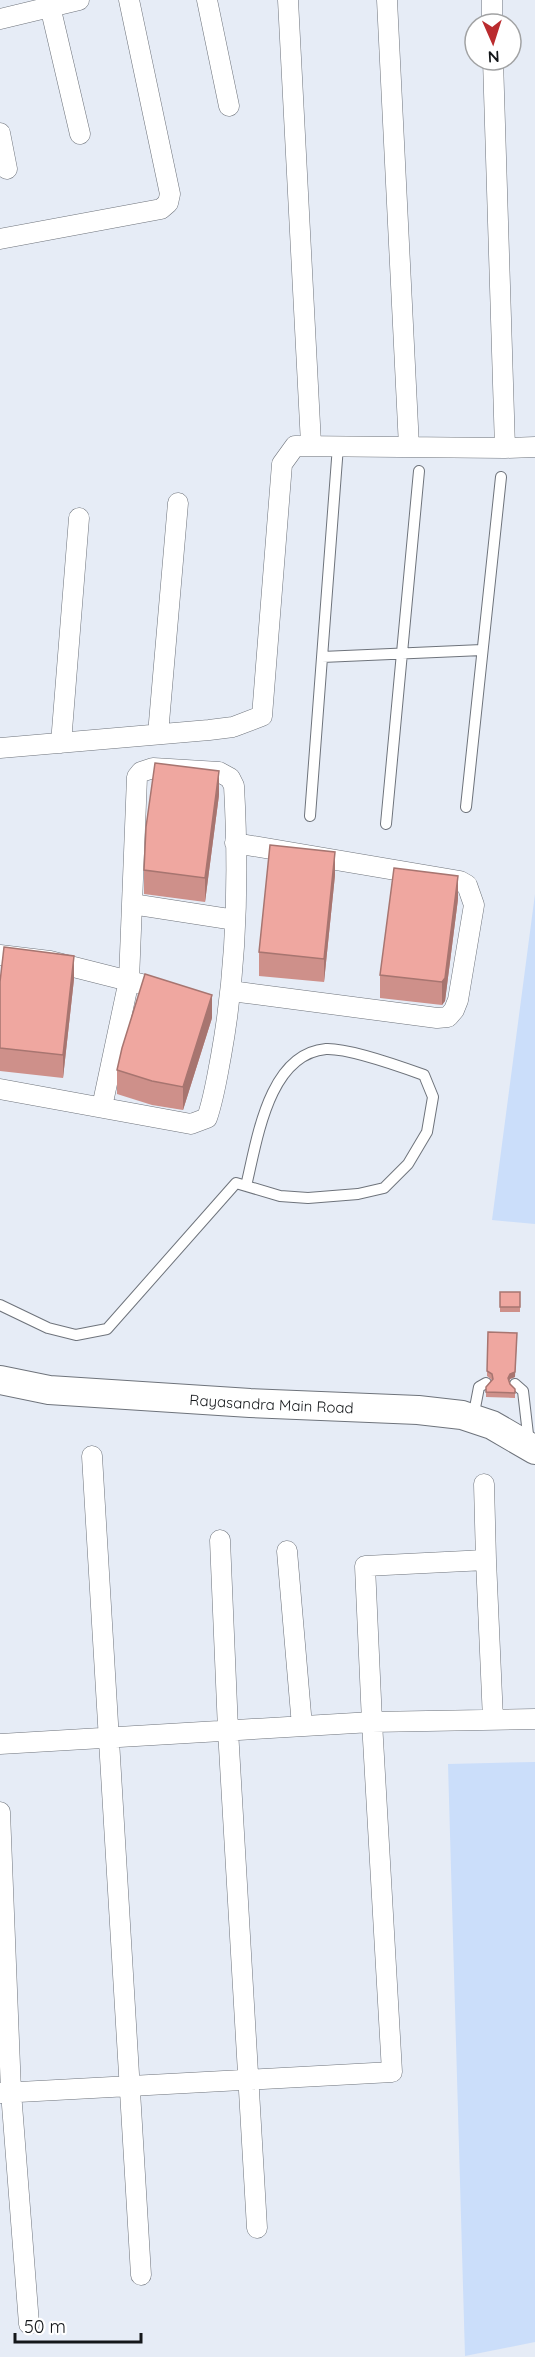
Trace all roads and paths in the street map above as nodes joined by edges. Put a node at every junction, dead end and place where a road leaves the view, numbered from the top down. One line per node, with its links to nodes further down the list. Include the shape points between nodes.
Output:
1 (79, 0): 6 (street)
2 (129, 0): 13 (street, via 170,194 168,203 161,209)
3 (207, 0): 9 (street)
4 (288, 0): 14 (street)
5 (387, 0): 16 (street)
6 (50, 6): 7 (street); 11 (street)
7 (0, 19)
8 (494, 72): 18 (street)
9 (229, 106)
10 (0, 133): 12 (street)
11 (80, 134)
12 (7, 169)
13 (0, 238)
14 (311, 444): 15 (street); 26 (street, via 295,446 282,464 262,716 233,727)
15 (338, 446): 16 (street); 25 (lane)
16 (409, 447): 18 (street)
17 (535, 447): 18 (street)
18 (505, 448)
19 (419, 471): 24 (lane)
20 (501, 477): 23 (lane)
21 (178, 503): 26 (street)
22 (79, 518): 27 (street)
23 (482, 650): 24 (lane); 29 (lane)
24 (403, 654): 25 (lane); 31 (lane)
25 (322, 657): 30 (lane)
26 (158, 734): 27 (street)
27 (61, 743): 28 (street)
28 (0, 748)
29 (466, 807)
30 (310, 816)
31 (386, 824)
32 (235, 843): 33 (street, via 234,786 230,778 219,772 153,768 141,772 136,783); 34 (street); 38 (street, via 460,881 467,885 474,905 458,1000 448,1017)
33 (132, 904): 34 (street); 36 (street)
34 (235, 920): 38 (street)
35 (0, 955): 36 (street, via 50,961)
36 (129, 980): 37 (street); 41 (street)
37 (162, 989)
38 (230, 999): 39 (street); 41 (street, via 207,1118 191,1124)
39 (207, 1001)
40 (0, 1089): 41 (street)
41 (102, 1107)
42 (246, 1186): 42 (lane, via 280,1196 308,1198 384,1188 408,1164 427,1132 433,1096 424,1075 328,1049 296,1060 282,1075 262,1124); 43 (lane, via 236,1183 107,1329 76,1335 48,1328)
43 (0, 1305)
44 (0, 1380): 47 (street, Rayasandra Main Road, via 49,1390 418,1410)
45 (486, 1383): 47 (lane, via 479,1388)
46 (515, 1384): 48 (lane, via 523,1391)
47 (473, 1419): 48 (street, Rayasandra Main Road)
48 (532, 1448)
49 (92, 1456): 59 (street)
50 (484, 1484): 53 (street)
51 (220, 1540): 58 (street)
52 (287, 1551): 57 (street)
53 (486, 1560): 55 (street); 56 (street, via 365,1566)
54 (535, 1719): 55 (street)
55 (494, 1720): 56 (street)
56 (372, 1722): 57 (street); 62 (street, via 392,2072)
57 (302, 1726): 58 (street)
58 (228, 1730): 59 (street); 62 (street)
59 (110, 1737): 60 (street); 63 (street)
60 (0, 1744)
61 (0, 1812): 64 (street)
62 (248, 2079): 63 (street); 65 (street)
63 (129, 2086): 64 (street); 66 (street)
64 (6, 2093): 67 (street)
65 (257, 2228)
66 (141, 2274)
67 (28, 2324)

